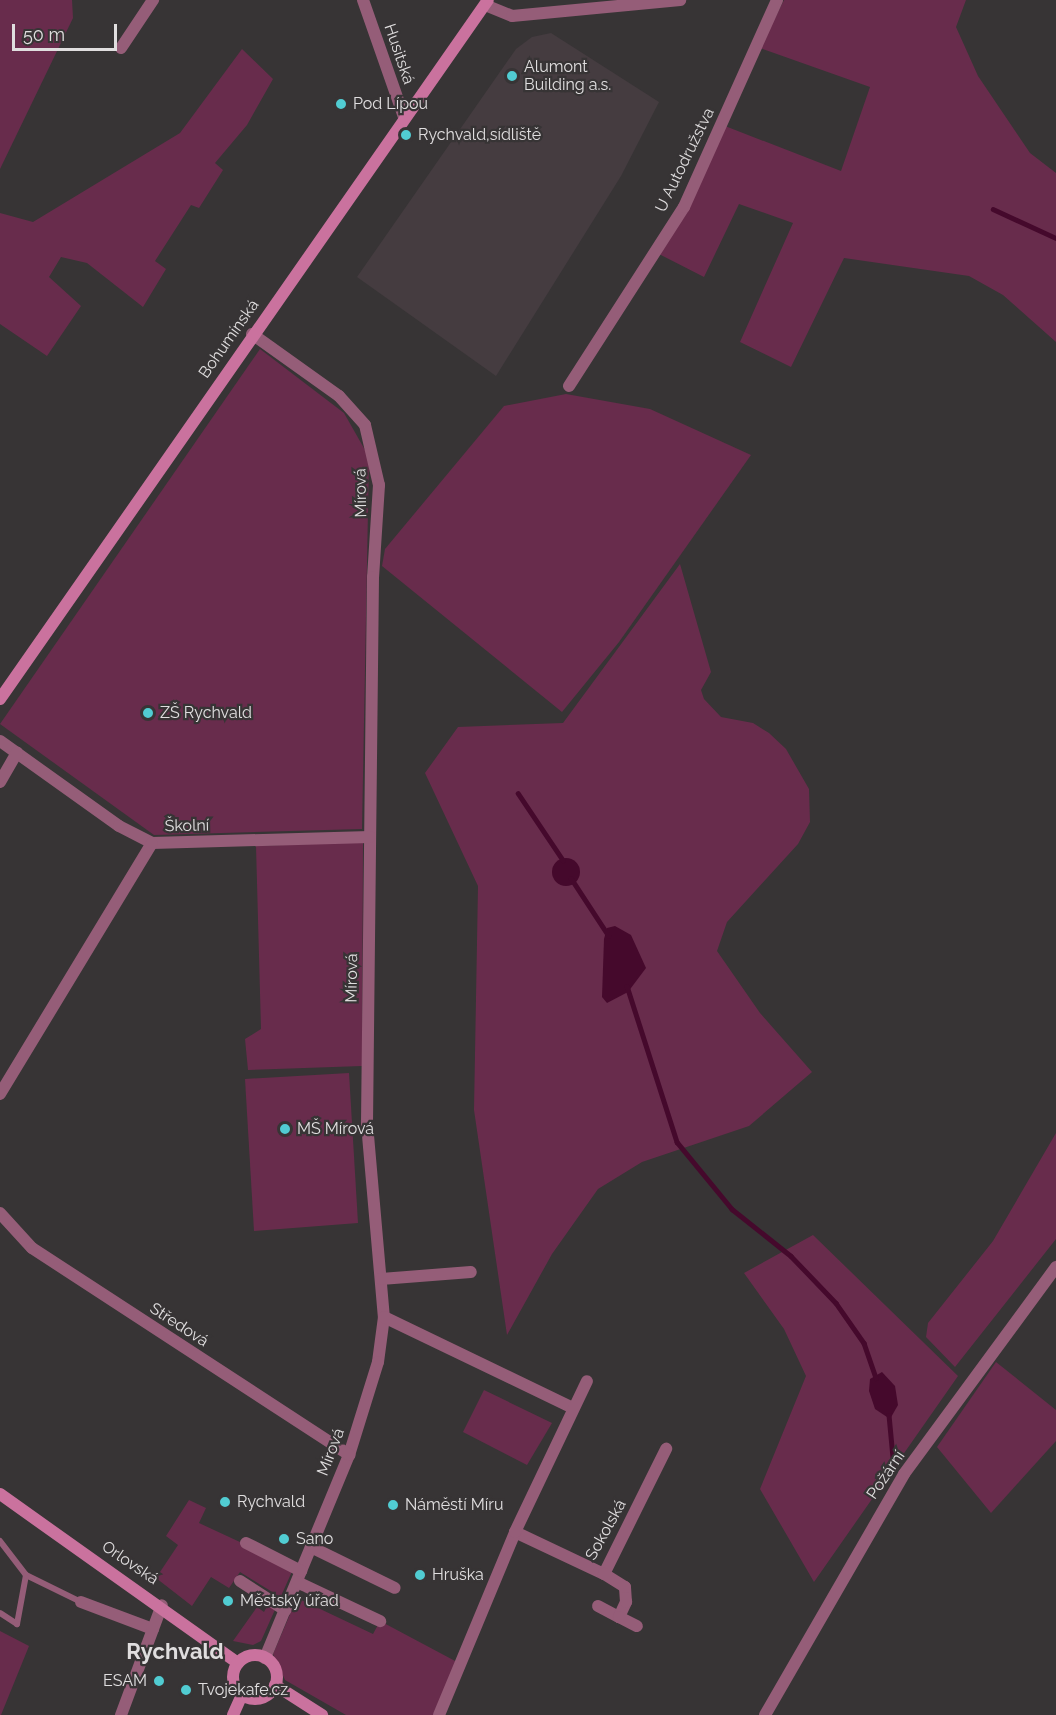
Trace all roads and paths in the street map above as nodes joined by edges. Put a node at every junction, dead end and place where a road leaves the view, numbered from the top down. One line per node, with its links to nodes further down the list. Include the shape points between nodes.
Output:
1 (153, 0): 6 (street)
2 (363, 0): 7 (street, Husitská)
3 (680, 0): 5 (street, via 513,16)
4 (777, 0): 9 (street, U Autodružstva, via 684,207)
5 (487, 2): 7 (main road, Bohumínská)
6 (121, 48)
7 (404, 117): 8 (main road, Bohumínská)
8 (252, 334): 10 (main road, Bohumínská); 14 (street, Mírová, via 339,396 365,425 377,458)
9 (569, 386)
10 (0, 699)
11 (0, 741): 12 (street, Školní)
12 (17, 753): 13 (street); 15 (street, Školní)
13 (0, 782)
14 (370, 837): 15 (street, Školní); 20 (street, Mírová, via 367,1124)
15 (152, 843): 16 (street)
16 (0, 1094)
17 (0, 1213): 25 (street, Středová, via 32,1248)
18 (1056, 1267): 53 (street, Požární, via 904,1474)
19 (471, 1272): 20 (street)
20 (381, 1279): 21 (street, Mírová)
21 (384, 1317): 23 (street); 25 (street, Mírová, via 378,1362)
22 (587, 1381): 23 (street)
23 (573, 1408): 27 (street)
24 (666, 1449): 31 (street, Sokolská)
25 (349, 1455): 30 (street, Mírová)
26 (0, 1494): 37 (main road, Orlovská)
27 (515, 1532): 31 (street, Sokolská); 52 (street)
28 (0, 1541): 32 (lane)
29 (246, 1543): 33 (street)
30 (311, 1547): 33 (street, Mírová); 35 (street)
31 (604, 1574): 41 (street, via 625,1587)
32 (26, 1575): 36 (lane); 40 (lane, via 17,1624)
33 (299, 1576): 39 (street, Mírová); 42 (street)
34 (240, 1581): 39 (street)
35 (395, 1588)
36 (81, 1602): 44 (street)
37 (162, 1605): 44 (street); 46 (main road, Orlovská)
38 (598, 1606): 41 (street)
39 (285, 1610): 45 (street, Mírová)
40 (0, 1613)
41 (619, 1617): 43 (street)
42 (380, 1621)
43 (637, 1626)
44 (153, 1629): 49 (street)
45 (265, 1658): 46 (main road, via 251,1655); 47 (main road, via 274,1666)
46 (238, 1663): 48 (main road, via 234,1683)
47 (275, 1685): 48 (main road, via 261,1698); 51 (main road)
48 (242, 1695): 50 (main road)
49 (121, 1715)
50 (233, 1715)
51 (322, 1715)
52 (439, 1715)
53 (765, 1715)

